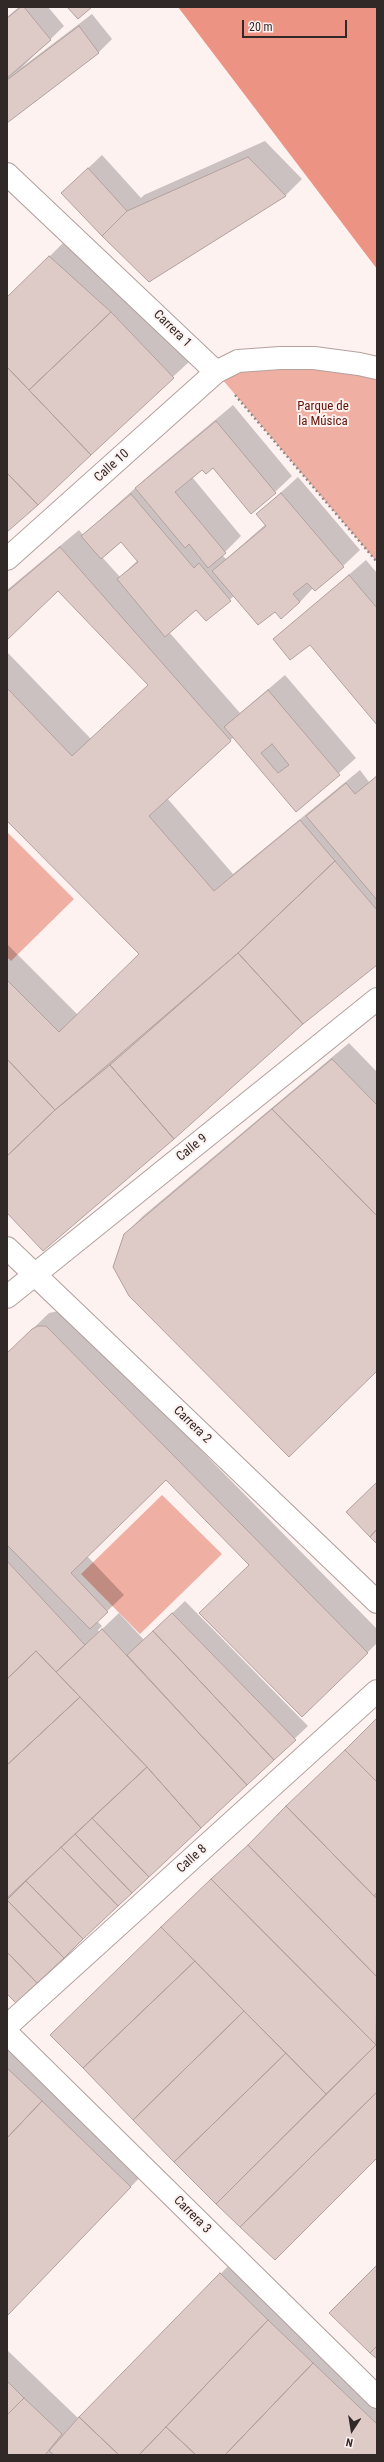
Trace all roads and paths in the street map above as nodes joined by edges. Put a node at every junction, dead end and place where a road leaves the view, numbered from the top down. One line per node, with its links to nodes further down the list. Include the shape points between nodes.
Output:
1 (7, 174): 3 (street, Carrera 1)
2 (377, 368): 3 (street, via 314,358 280,358 238,361)
3 (216, 372): 4 (street, Calle 10); 5 (path)
4 (7, 559)
5 (377, 562)
6 (377, 999): 8 (street, Calle 9)
7 (7, 1248): 8 (street, Carrera 2)
8 (34, 1275): 9 (street, Calle 9); 10 (street, Carrera 2)
9 (7, 1297)
10 (377, 1602)
11 (377, 1691): 12 (street, Calle 8)
12 (7, 2026)
13 (7, 2033): 14 (street, Carrera 3)
14 (377, 2397)

